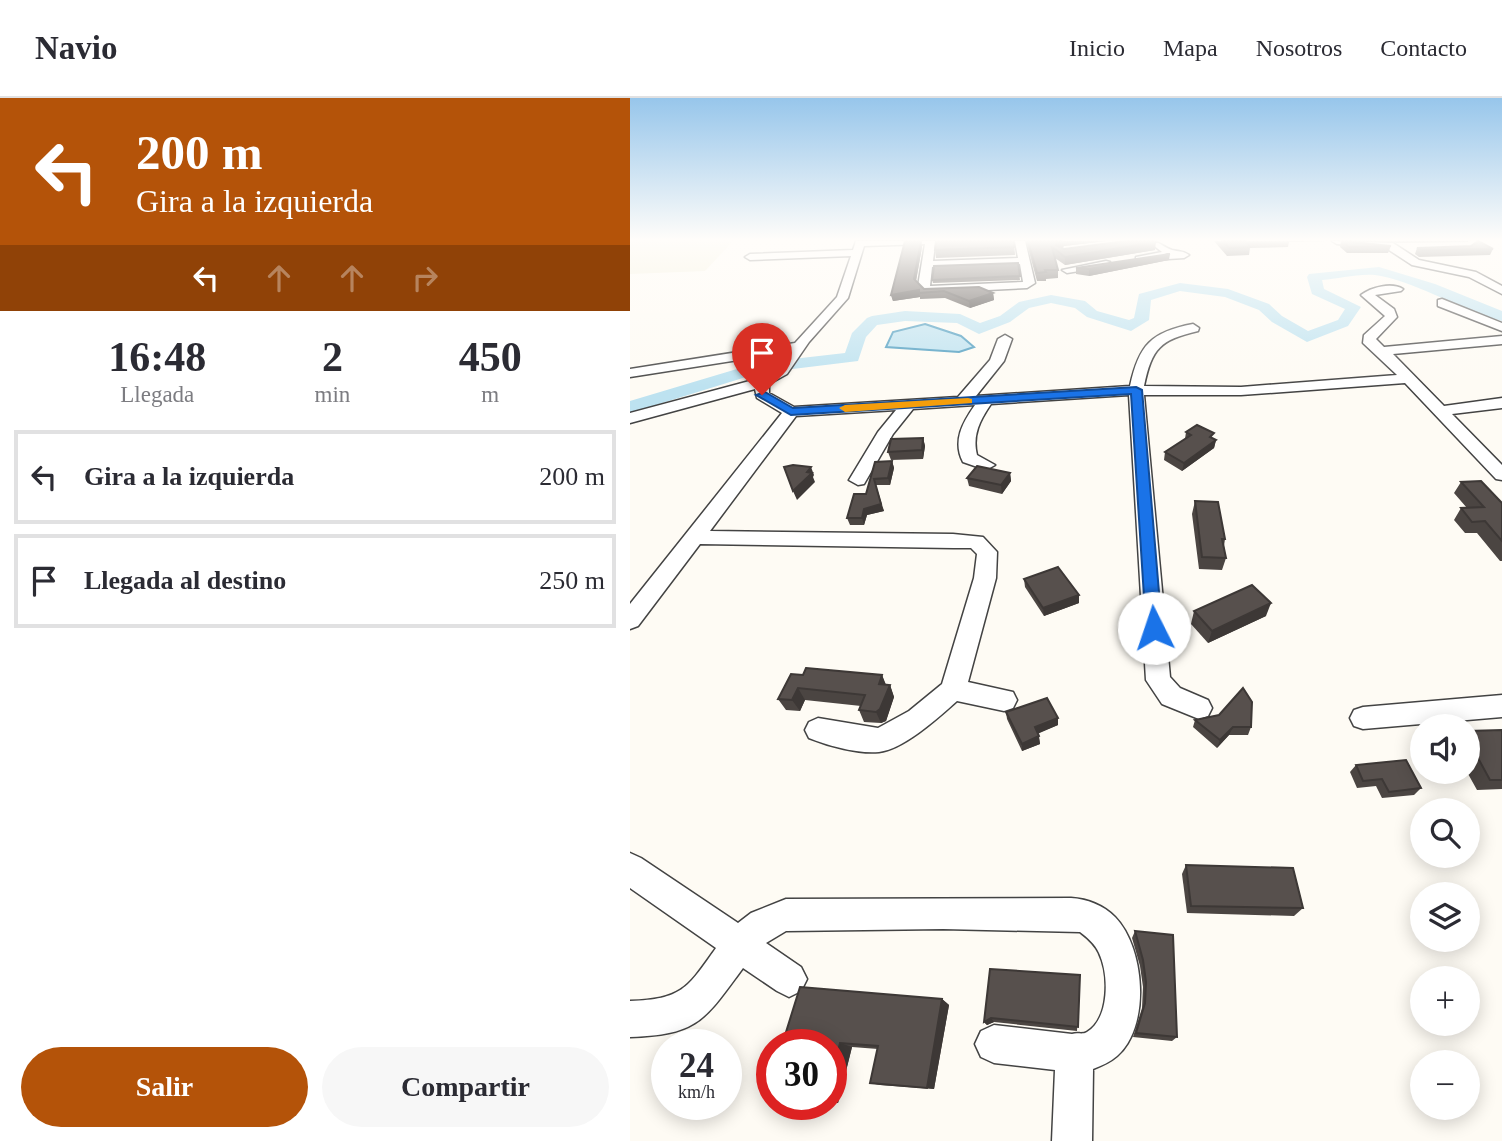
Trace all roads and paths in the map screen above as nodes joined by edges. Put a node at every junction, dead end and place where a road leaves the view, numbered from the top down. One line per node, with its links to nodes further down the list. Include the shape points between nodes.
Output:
1 (845, 290): 10 (street)
2 (927, 290): 3 (street)
3 (954, 290)
4 (1392, 290): 11 (street, via 1367,295 1390,312 1391,317 1369,338)
5 (1442, 303): 6 (street)
6 (1502, 327)
7 (1193, 328): 15 (street, via 1164,336 1148,348)
8 (1005, 339): 17 (street, via 997,361)
9 (1502, 341): 11 (street)
10 (797, 352): 12 (street); 14 (street, via 782,371)
11 (1382, 352): 13 (street)
12 (630, 373)
13 (1408, 378): 15 (street, via 1241,391); 20 (street)
14 (762, 382): 21 (street, via 762,395); 22 (street)
15 (1136, 390): 16 (street); 32 (street, via 1158,680 1171,696)
16 (986, 400): 17 (street); 24 (street, via 967,432 966,448 970,458)
17 (963, 401): 19 (street)
18 (1502, 403): 20 (street)
19 (909, 404): 21 (street); 26 (street)
20 (1440, 411): 23 (street)
21 (791, 412): 27 (street)
22 (630, 418)
23 (1494, 457): 25 (street)
24 (986, 465)
25 (1502, 475)
26 (858, 480)
27 (696, 537): 28 (street); 29 (street, via 976,542 987,552 985,578)
28 (630, 620)
29 (953, 690): 30 (street); 34 (street, via 918,719 881,740)
30 (1004, 700)
31 (1502, 706): 33 (street)
32 (1199, 708)
33 (1363, 718)
34 (818, 730)
35 (630, 869): 36 (street)
36 (741, 945): 37 (street); 38 (street, via 703,998 653,1021); 40 (street, via 757,927 786,915 1086,917 1101,925 1114,942 1123,976 1119,1021 1105,1042 1087,1053)
37 (789, 979)
38 (630, 1019)
39 (993, 1044): 40 (street)
40 (1076, 1051): 41 (street)
41 (1072, 1141)

